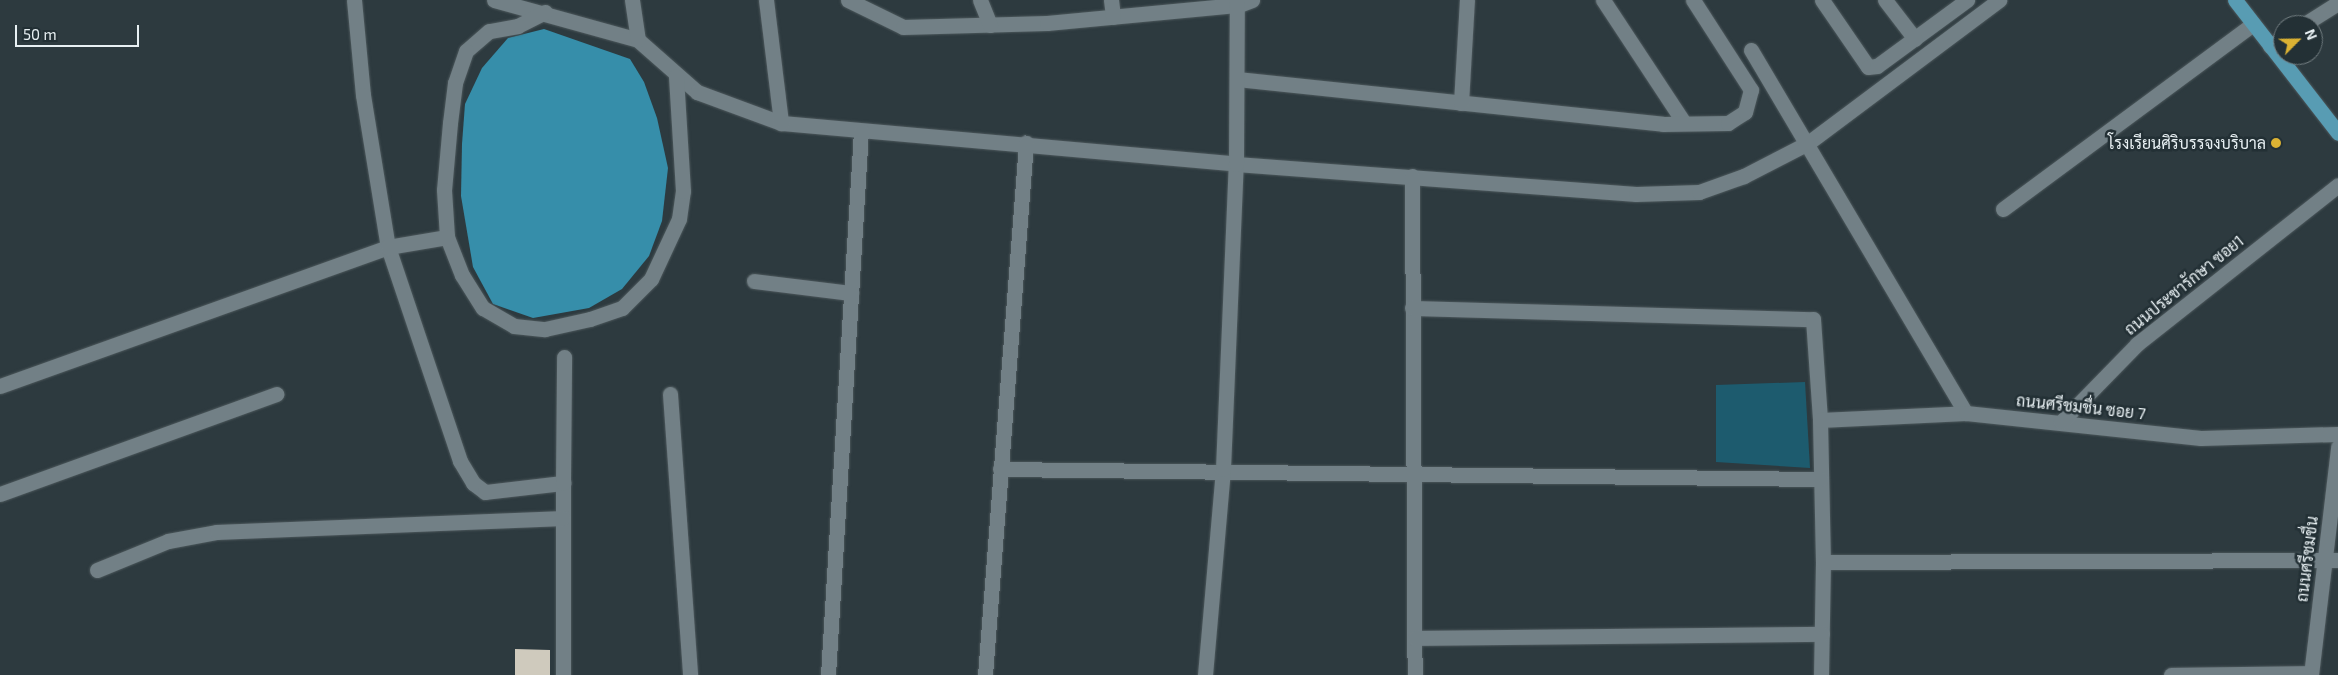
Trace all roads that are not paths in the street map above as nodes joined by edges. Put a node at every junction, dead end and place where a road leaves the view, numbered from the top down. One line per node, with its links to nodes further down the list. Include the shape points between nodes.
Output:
1 (354, 0): 44 (street, via 364,96)
2 (494, 0): 18 (street)
3 (632, 0): 27 (street)
4 (766, 0): 33 (street)
5 (848, 0): 24 (street, via 904,27)
6 (980, 0): 24 (street)
7 (1111, 0): 22 (street)
8 (1467, 0): 32 (street)
9 (1603, 0): 34 (street)
10 (1693, 0): 34 (street, via 1751,90 1745,112 1728,123)
11 (1822, 0): 25 (street, via 1868,67 1877,66)
12 (1885, 0): 25 (street)
13 (1967, 0): 19 (street)
14 (1998, 0): 37 (street)
15 (2235, 0): 23 (main road)
16 (1243, 2): 22 (street); 31 (street)
17 (2338, 3): 21 (street)
18 (526, 4): 20 (street)
19 (1947, 6): 25 (street)
20 (545, 12): 27 (street); 43 (street, via 518,26 489,31 466,51 455,82 450,123 444,190)
21 (2319, 15)
22 (1113, 17): 24 (street)
23 (2254, 24): 26 (main road); 42 (street)
24 (990, 25)
25 (1915, 39)
26 (2273, 39)
27 (638, 40): 30 (street)
28 (1751, 50): 37 (street)
29 (2292, 65): 36 (main road)
30 (676, 76): 33 (street, via 697,92); 43 (street, via 683,191 679,219 651,279 622,308 545,329 514,326 483,308 462,275)
31 (1237, 79): 32 (street); 39 (street)
32 (1461, 103): 34 (street)
33 (781, 123): 35 (street)
34 (1684, 123)
35 (860, 131): 38 (street); 46 (street)
36 (2338, 133)
37 (1808, 143): 40 (street, via 1744,176 1698,192 1636,194); 52 (street)
38 (1026, 144): 39 (street); 57 (street)
39 (1236, 164): 40 (street); 58 (street)
40 (1412, 176): 47 (street)
41 (2338, 185): 54 (street, ถนนประชารักษา ซอย1, via 2137,344)
42 (2003, 208)
43 (446, 237): 44 (street)
44 (388, 247): 49 (street); 61 (street, via 460,461 473,483 485,492)
45 (754, 282): 46 (street)
46 (851, 293): 72 (street)
47 (1412, 308): 53 (street, via 1813,319); 59 (street)
48 (564, 357): 61 (street)
49 (0, 386)
50 (276, 394): 62 (street)
51 (670, 394): 71 (street)
52 (1966, 413): 53 (street, ถนนศรีชมชื่น ซอย 7); 54 (street, ถนนศรีชมชื่น ซอย 7)
53 (1820, 420): 60 (street)
54 (2061, 422): 55 (street, ถนนศรีชมชื่น ซอย 7, via 2201,438)
55 (2338, 434)
56 (2338, 447): 64 (street, ถนนศรีชมชื่น)
57 (1000, 469): 58 (street); 73 (street)
58 (1222, 469): 59 (street); 74 (street)
59 (1413, 472): 60 (street); 68 (street)
60 (1820, 479): 65 (street)
61 (563, 483): 63 (street)
62 (0, 494)
63 (563, 518): 66 (street, via 217,532 168,541); 70 (street)
64 (2331, 561): 65 (street); 69 (street, ถนนศรีชมชื่น)
65 (1823, 562): 67 (street)
66 (97, 570)
67 (1822, 634): 68 (street); 76 (street)
68 (1415, 638): 75 (street)
69 (2311, 674): 77 (street)
70 (563, 675)
71 (690, 675)
72 (828, 675)
73 (986, 675)
74 (1205, 675)
75 (1415, 675)
76 (1821, 675)
77 (2171, 675)

